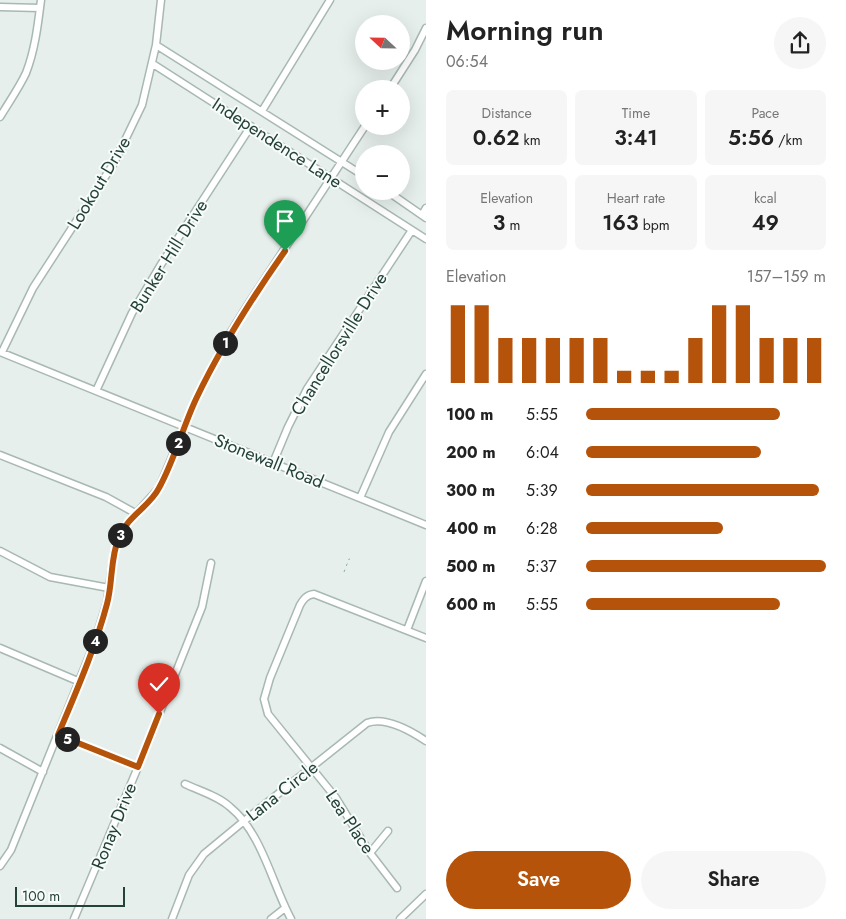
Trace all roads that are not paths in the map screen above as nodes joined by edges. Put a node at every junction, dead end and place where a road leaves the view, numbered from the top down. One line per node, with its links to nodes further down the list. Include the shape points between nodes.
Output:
1 (41, 0): 5 (street)
2 (161, 0): 7 (street, Lookout Drive)
3 (330, 0): 10 (street)
4 (0, 7): 5 (street)
5 (40, 8): 11 (street, via 26,72)
6 (426, 28): 9 (street)
7 (156, 45): 8 (street, Lookout Drive); 10 (street, Independence Lane)
8 (153, 64): 12 (street, Independence Lane); 22 (street, Lookout Drive, via 142,105 114,163 33,288)
9 (396, 80)
10 (262, 111): 14 (street, Independence Lane)
11 (0, 117)
12 (251, 126): 16 (street, Independence Lane); 24 (street, Bunker Hill Drive, via 137,305)
13 (359, 135): 14 (street)
14 (342, 161): 15 (street, Independence Lane); 16 (street)
15 (355, 170)
16 (332, 178): 20 (street, Independence Lane); 25 (street, via 226,340)
17 (400, 200): 19 (street)
18 (426, 208): 19 (street)
19 (424, 216)
20 (412, 230): 21 (street, Independence Lane); 27 (street, Chancellorsville Drive, via 308,389)
21 (426, 239)
22 (1, 352): 24 (street, Stonewall Road)
23 (426, 374): 28 (street, via 389,432)
24 (96, 391): 25 (street, Stonewall Road)
25 (184, 426): 27 (street, Stonewall Road); 29 (street, via 159,488)
26 (0, 456): 29 (street, via 106,497)
27 (274, 462): 28 (street, Stonewall Road)
28 (360, 498): 30 (street, Stonewall Road)
29 (136, 513): 34 (street, via 119,537)
30 (426, 524)
31 (0, 551): 34 (street, via 50,578)
32 (211, 563): 42 (street, Ronay Drive, via 202,607)
33 (426, 581): 35 (street)
34 (109, 588): 38 (street, via 108,602)
35 (407, 630): 36 (street); 43 (street, Lea Place, via 314,594 304,598 264,700 268,714)
36 (426, 638)
37 (0, 648): 38 (street)
38 (80, 682): 39 (street)
39 (58, 735): 42 (street); 44 (street)
40 (426, 741): 43 (street, Lana Circle, via 391,724 374,721 367,723)
41 (0, 748): 44 (street)
42 (138, 767): 53 (street, Ronay Drive)
43 (311, 768): 46 (street, Lana Circle); 48 (street, Lea Place, via 336,798)
44 (44, 772): 49 (street, via 11,850)
45 (185, 784): 46 (street, via 230,806)
46 (244, 821): 52 (street, via 253,834); 54 (street, Lana Circle, via 204,854 193,868)
47 (388, 832): 48 (street)
48 (370, 853): 50 (street, Lea Place)
49 (0, 866)
50 (396, 888)
51 (426, 894): 57 (street)
52 (285, 908): 55 (street); 56 (street)
53 (74, 919)
54 (172, 919)
55 (271, 919)
56 (291, 919)
57 (400, 919)

